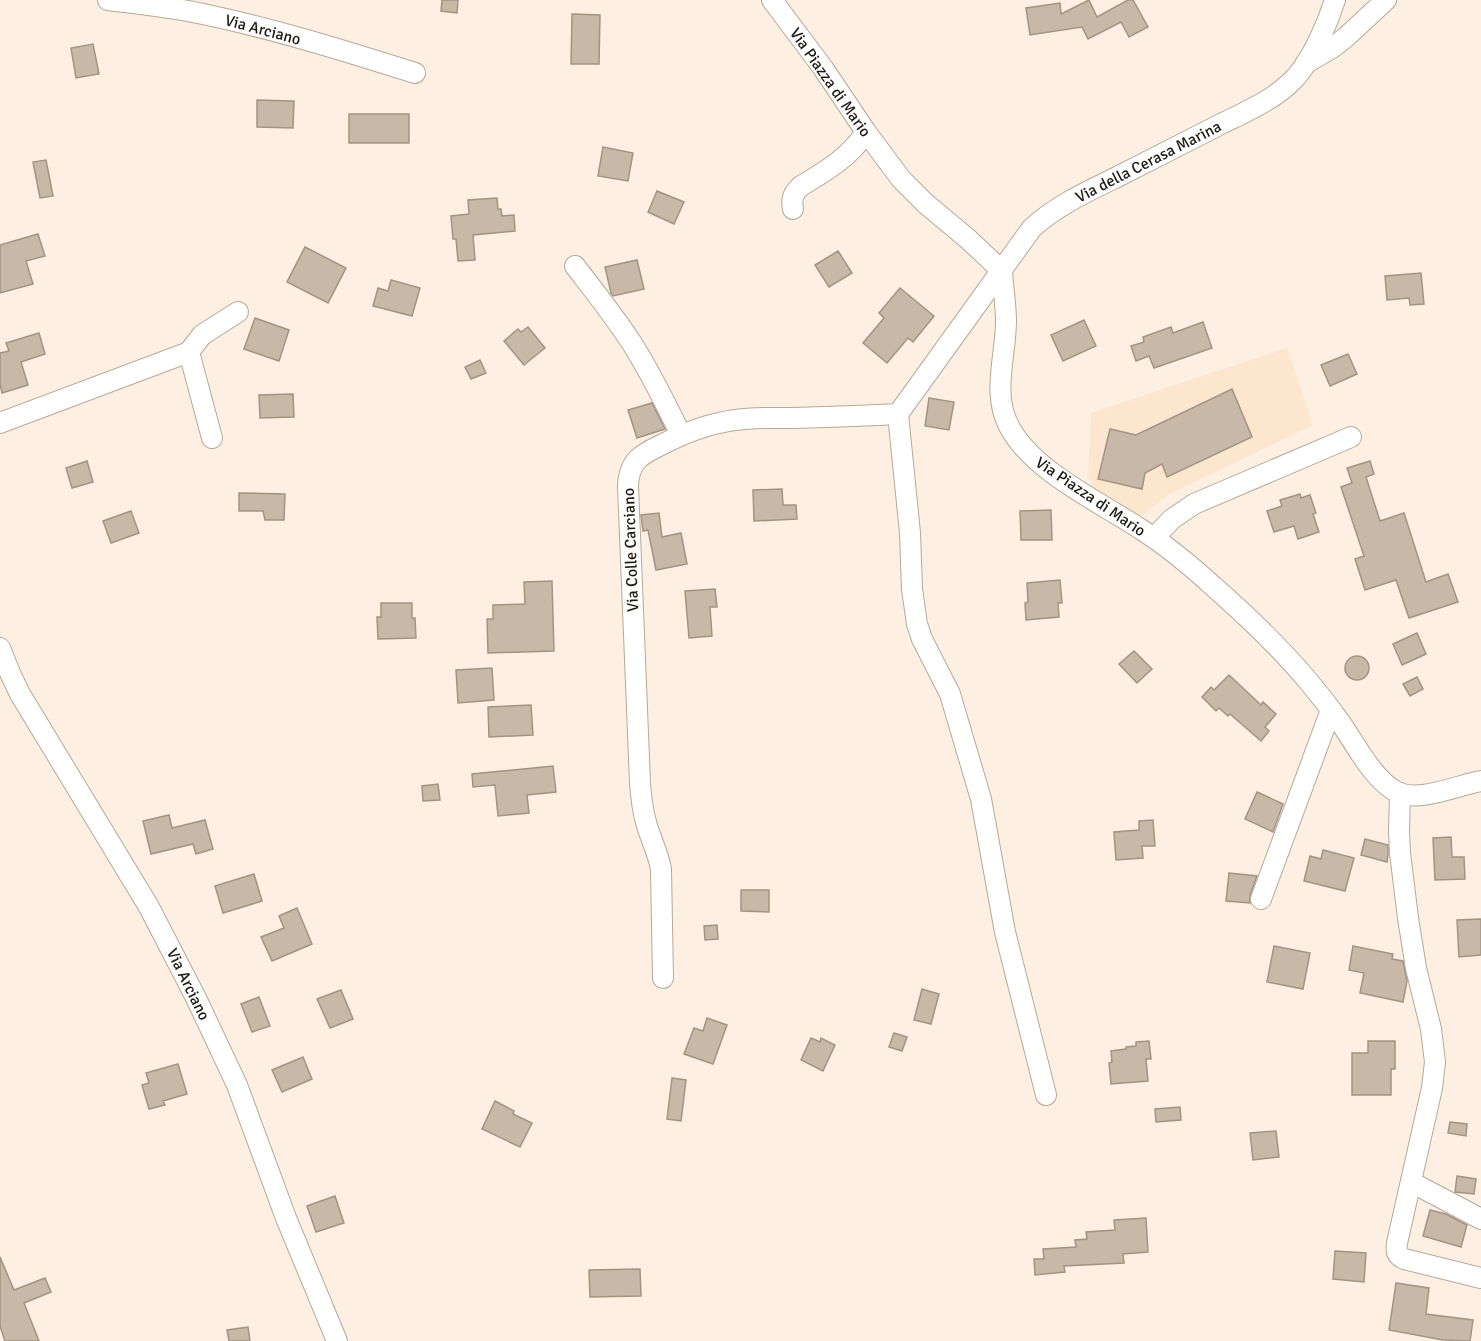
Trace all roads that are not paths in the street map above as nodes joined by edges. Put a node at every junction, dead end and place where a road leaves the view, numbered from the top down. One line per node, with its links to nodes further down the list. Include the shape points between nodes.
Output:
1 (108, 0): 6 (street, Via Arciano, via 232,20)
2 (772, 0): 7 (street, Via Piazza di Mario)
3 (1335, 0): 5 (street, Via della Cerasa Marina)
4 (1386, 0): 5 (street, Via della Cerasa Marina, via 1350,34)
5 (1306, 63): 10 (street, Via della Cerasa Marina, via 1289,83 1243,113 1046,217 1028,232)
6 (415, 73)
7 (866, 132): 8 (street, via 842,159 795,192); 10 (street, Via Piazza di Mario, via 909,188)
8 (793, 209)
9 (575, 266): 15 (street, via 632,345)
10 (1002, 271): 13 (street); 18 (street, Via Piazza di Mario, via 1006,322 1001,393 1010,428 1023,447 1046,468)
11 (238, 312): 12 (street, via 202,335)
12 (189, 352): 14 (street); 17 (street)
13 (898, 414): 15 (street, Via Colle Carciano, via 748,419 720,422); 25 (street, via 917,624 950,694 981,799 1005,932)
14 (0, 423)
15 (681, 435): 24 (street, Via Colle Carciano, via 639,458 632,465 628,486 641,802 661,869)
16 (1351, 437): 18 (street, via 1194,504)
17 (212, 438)
18 (1154, 538): 20 (street, Via Piazza di Mario, via 1197,571 1262,632)
19 (0, 648): 29 (street, Via Arciano, via 16,687 149,907 196,998 237,1085)
20 (1331, 710): 22 (street, Via Piazza di Mario, via 1374,771); 23 (street)
21 (1481, 781): 22 (street, via 1427,794)
22 (1400, 793): 26 (street, via 1400,854 1407,918 1435,1053 1434,1079)
23 (1261, 899)
24 (663, 978)
25 (1046, 1095)
26 (1411, 1182): 27 (street); 28 (street, via 1397,1243 1398,1255)
27 (1481, 1219)
28 (1481, 1278)
29 (337, 1341)

